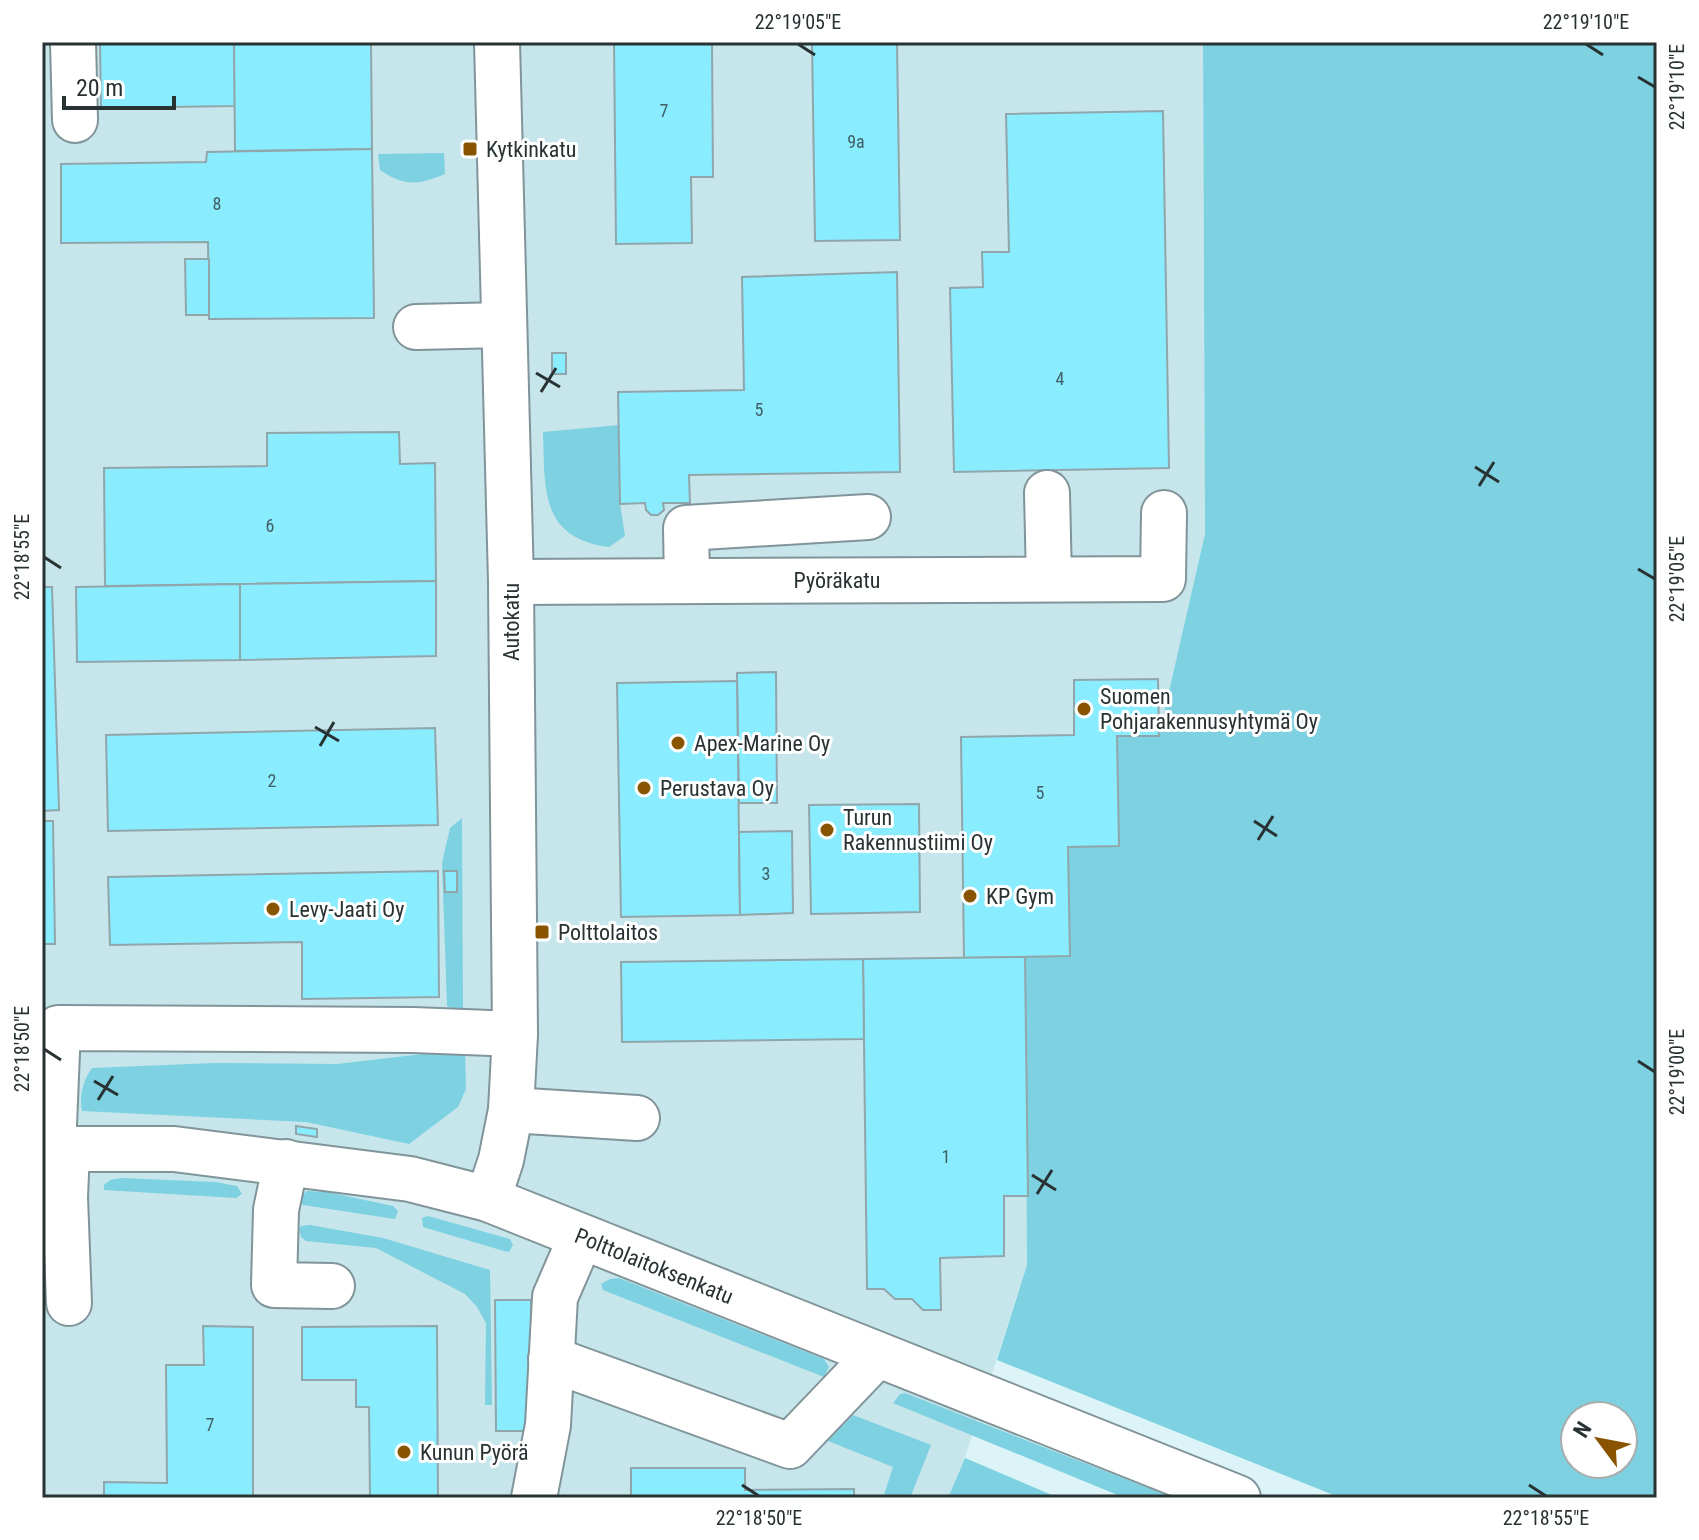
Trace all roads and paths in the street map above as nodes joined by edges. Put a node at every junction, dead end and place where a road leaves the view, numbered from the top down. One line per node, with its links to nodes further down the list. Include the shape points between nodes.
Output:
1 (73, 42): 3 (street)
2 (497, 42): 4 (street, Autokatu)
3 (75, 120)
4 (504, 325): 5 (street); 11 (street, Autokatu)
5 (416, 327)
6 (1047, 493): 9 (street)
7 (1164, 513): 9 (street, Pyöräkatu, via 1163,579)
8 (868, 517): 10 (street, via 686,528)
9 (1049, 579): 10 (street, Pyöräkatu)
10 (687, 581): 11 (street, Pyöräkatu)
11 (511, 582): 12 (street, Autokatu)
12 (515, 1034): 13 (street, Autokatu); 15 (street, via 58,1028)
13 (511, 1110): 14 (street); 17 (street, Autokatu)
14 (637, 1118)
15 (54, 1149): 16 (street, Polttolaitoksenkatu, via 174,1149); 20 (street, via 65,1197)
16 (286, 1162): 17 (street, Polttolaitoksenkatu, via 410,1179); 19 (street, via 276,1210 274,1285)
17 (488, 1199): 18 (street, Polttolaitoksenkatu)
18 (581, 1237): 21 (street, Polttolaitoksenkatu); 22 (street, via 555,1297)
19 (332, 1286)
20 (69, 1303)
21 (877, 1355): 22 (street, via 790,1446); 24 (street, Polttolaitoksenkatu)
22 (551, 1359): 23 (street, via 548,1425)
23 (534, 1498)
24 (1238, 1498)

